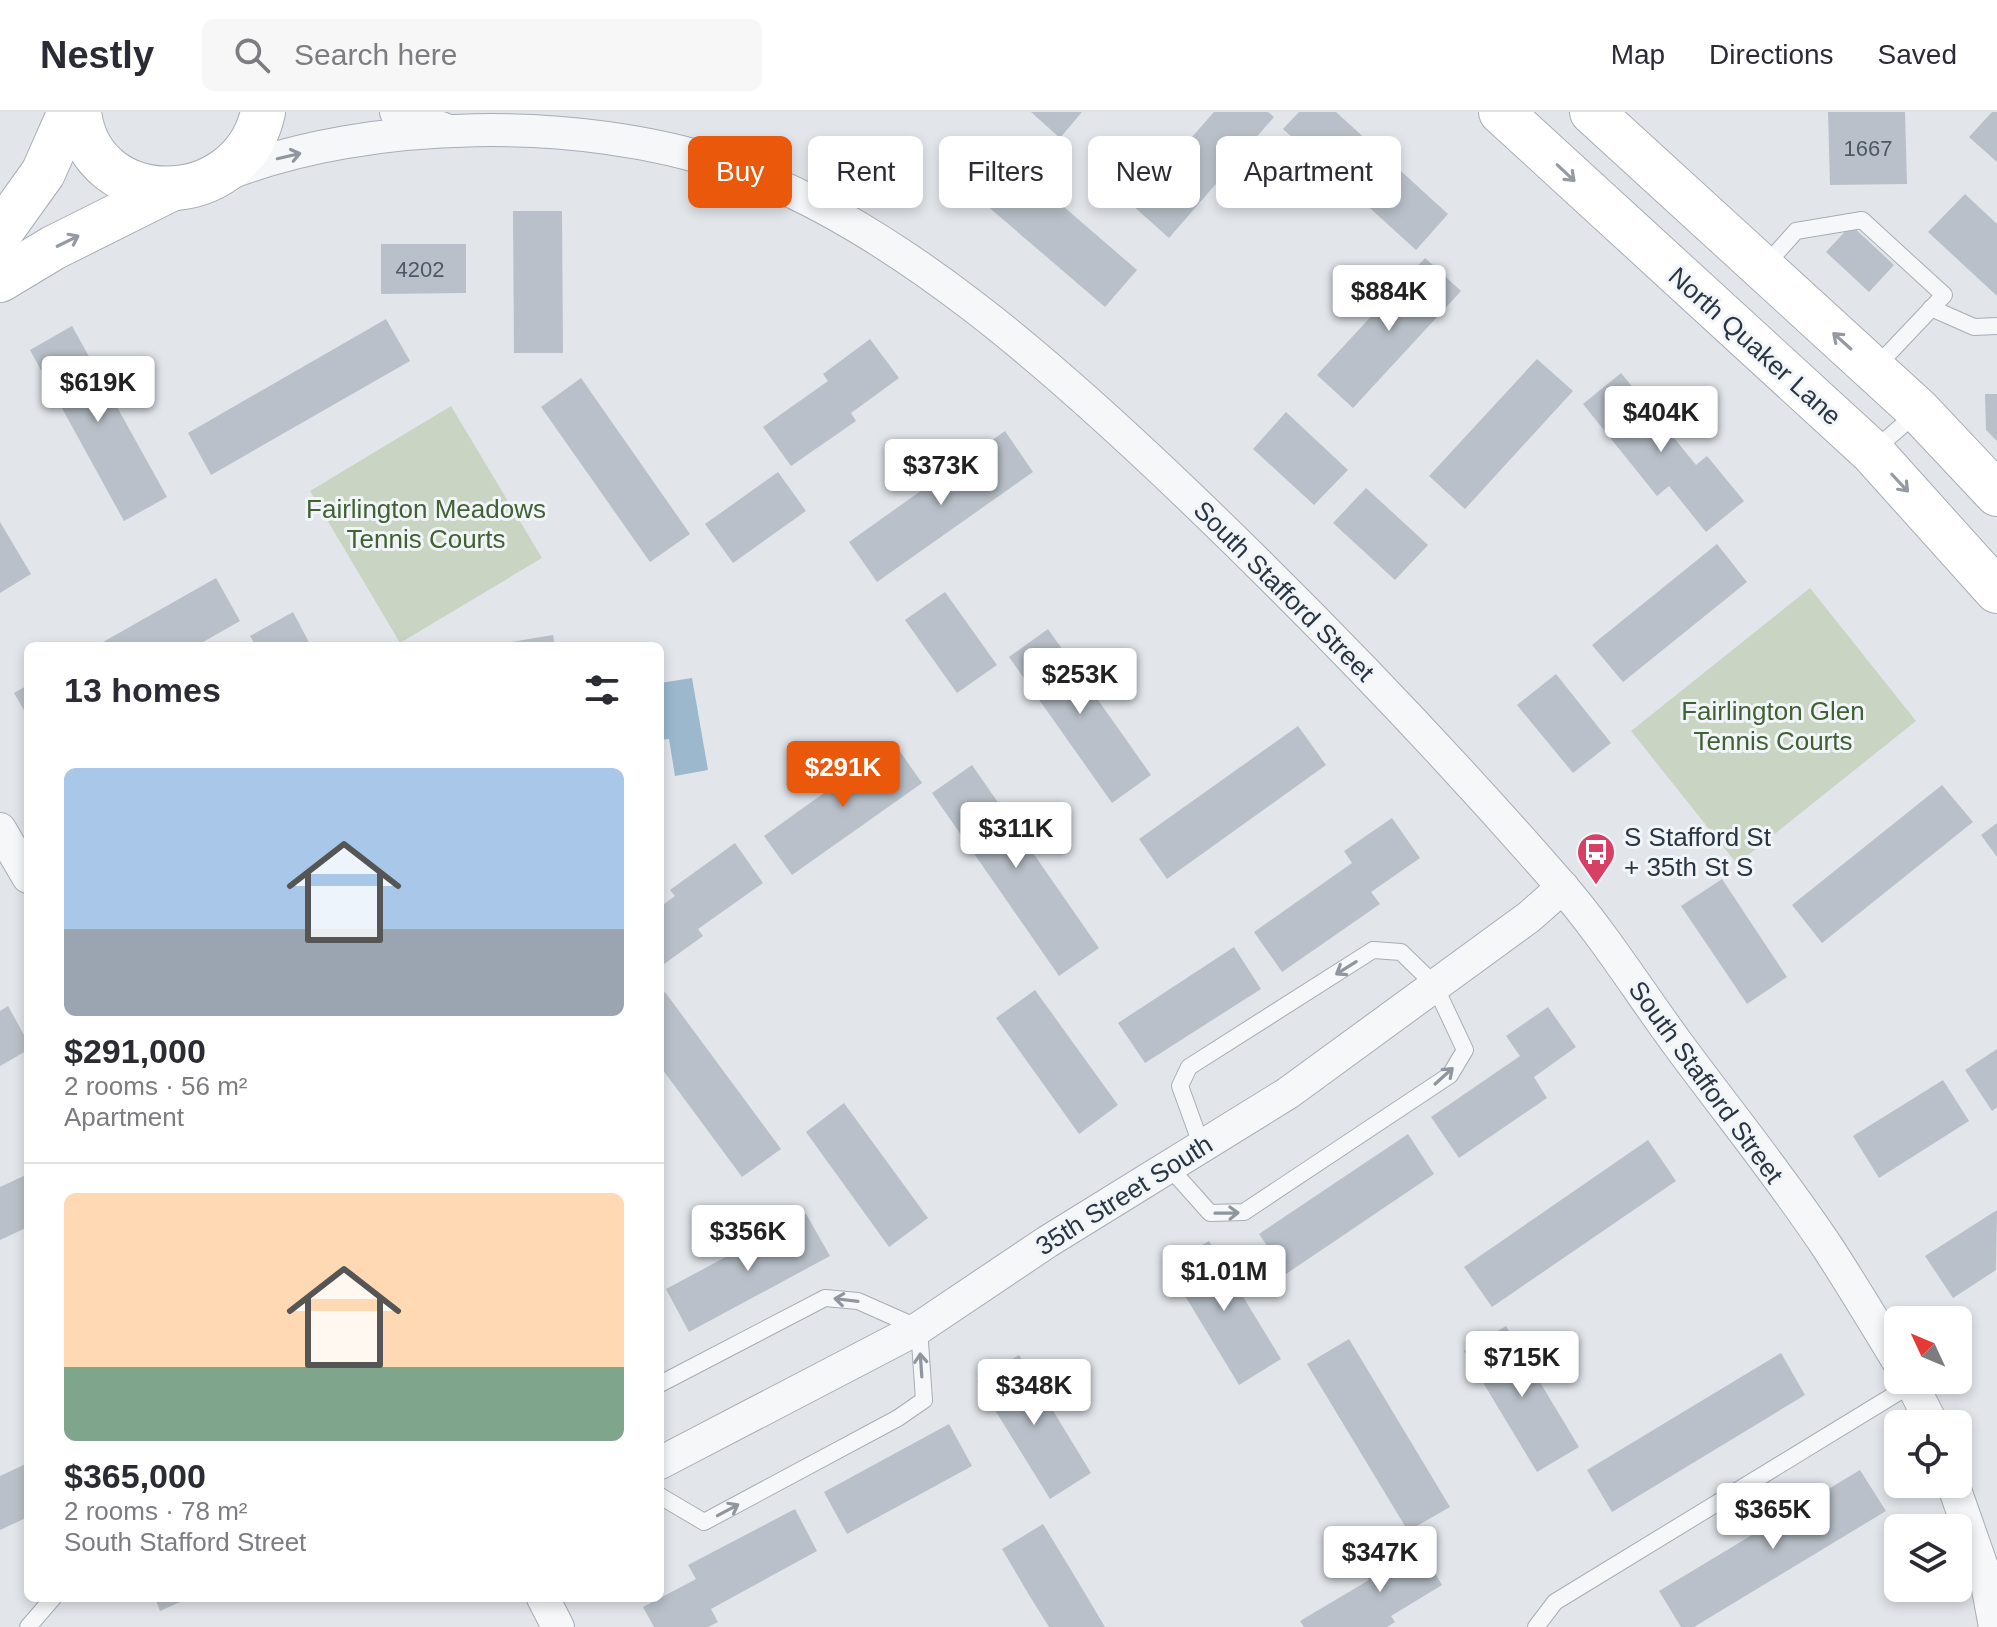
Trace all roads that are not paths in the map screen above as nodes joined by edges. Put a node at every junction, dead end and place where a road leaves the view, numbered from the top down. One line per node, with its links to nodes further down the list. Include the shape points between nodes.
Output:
1 (70, 112): 10 (main road, via 43,173)
2 (79, 112): 9 (main road, via 93,150 114,171 140,185)
3 (263, 112): 8 (main road, via 253,141 237,163)
4 (396, 112): 7 (street, South Stafford Street)
5 (1592, 112): 11 (main road)
6 (1509, 114): 17 (main road, North Quaker Lane, one-way to 17)
7 (451, 131): 8 (street, South Stafford Street, one-way to 7, via 327,147); 22 (street, South Stafford Street, via 605,136 726,165 859,227 981,314 1119,430 1336,638)
8 (215, 179): 9 (main road)
9 (169, 190): 12 (main road, one-way to 9)
10 (0, 233)
11 (1762, 269): 13 (lane, via 1796,231 1862,220 1944,295); 15 (main road, one-way to 11)
12 (0, 280)
13 (1931, 308): 14 (lane, via 1974,327); 15 (lane)
14 (1997, 326)
15 (1873, 370): 16 (main road)
16 (1919, 411): 17 (lane); 18 (main road)
17 (1872, 452): 19 (main road, North Quaker Lane, one-way to 19)
18 (1997, 494)
19 (1997, 591)
20 (0, 829): 21 (street)
21 (24, 870)
22 (1563, 887): 23 (street, 35th Street South); 27 (street, South Stafford Street, via 1827,1247)
23 (1434, 984): 24 (street, 35th Street South, via 1288,1093); 24 (lane, one-way to 24, via 1401,952 1373,950 1189,1067 1180,1086); 25 (lane, one-way to 23, via 1210,1213 1244,1212 1450,1075 1465,1050)
24 (1202, 1147): 25 (street, 35th Street South)
25 (1169, 1167): 26 (street, 35th Street South)
26 (919, 1328): 28 (lane, one-way to 28, via 858,1301 825,1298); 30 (street, 35th Street South); 31 (lane, one-way to 26, via 704,1522 898,1418 924,1400)
27 (1884, 1338)
28 (664, 1382)
29 (1884, 1390): 37 (lane, via 1555,1602)
30 (664, 1461)
31 (664, 1498)
32 (1958, 1498): 38 (street, via 1986,1578)
33 (50, 1602): 35 (lane)
34 (545, 1602): 36 (street)
35 (28, 1627)
36 (558, 1627)
37 (1536, 1627)
38 (1995, 1627)

